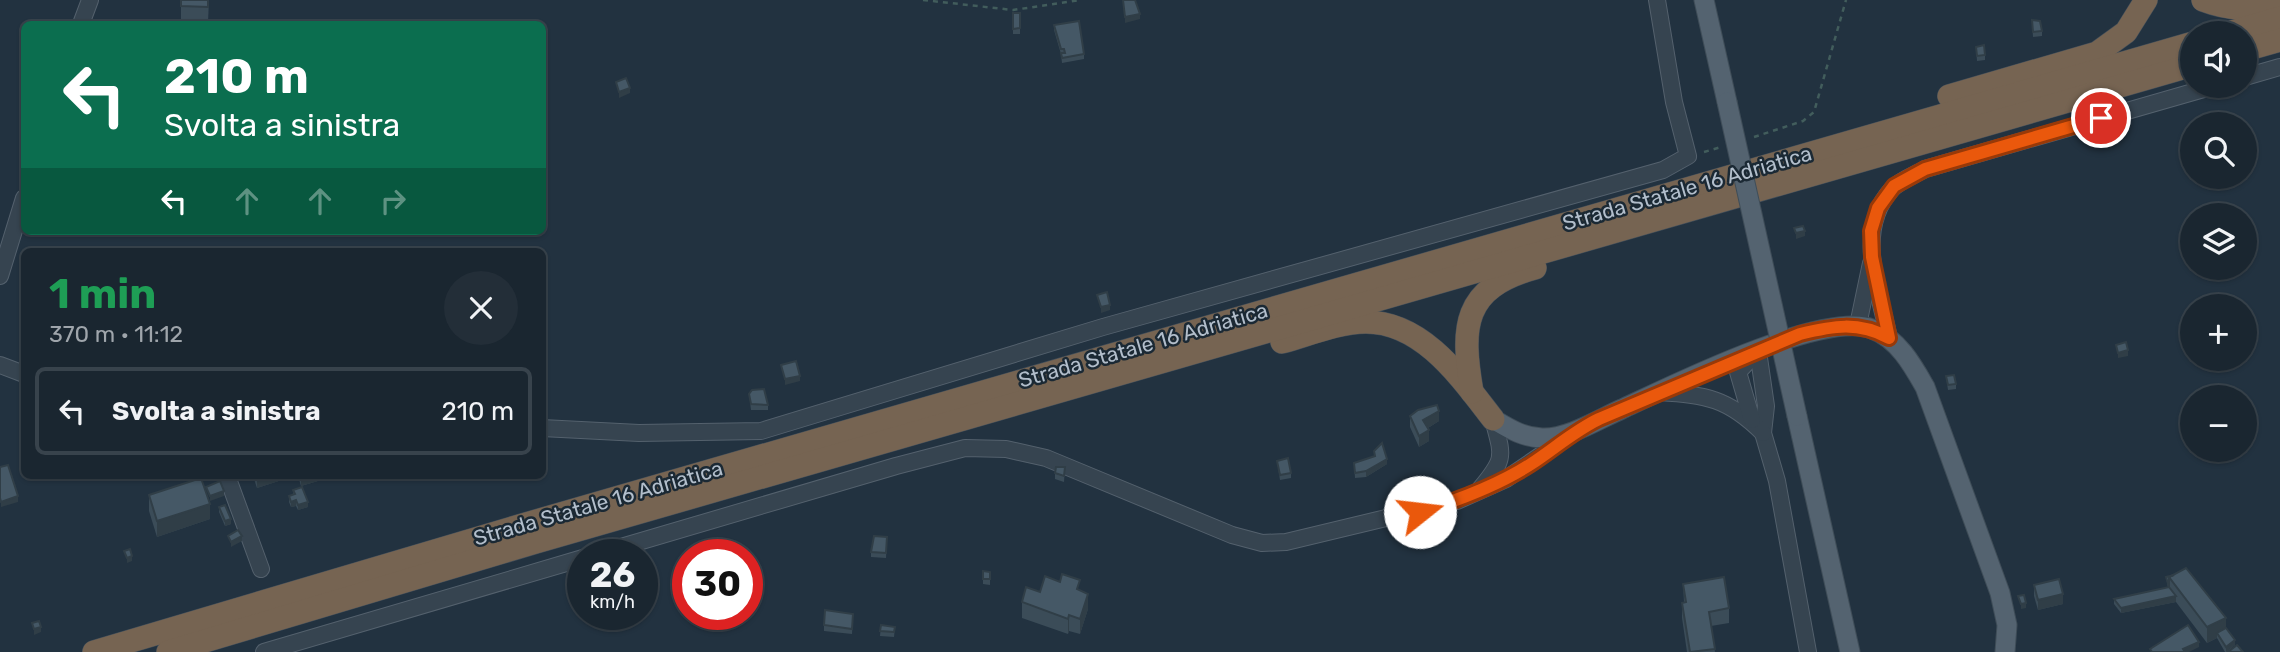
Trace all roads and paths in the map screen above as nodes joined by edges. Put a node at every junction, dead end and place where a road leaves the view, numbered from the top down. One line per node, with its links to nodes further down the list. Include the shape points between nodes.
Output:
1 (90, 0): 11 (street)
2 (923, 0): 3 (path, via 1013,10)
3 (1081, 0)
4 (1657, 0): 23 (street)
5 (1704, 0): 51 (main road, bridge)
6 (1846, 0): 21 (path, via 1814,112 1803,121)
7 (2146, 0): 20 (highway, via 2126,32 2097,52 1931,102)
8 (2203, 0): 9 (highway, via 2225,8)
9 (2280, 6)
10 (2280, 18): 12 (highway)
11 (82, 21)
12 (2257, 25)
13 (2280, 40): 15 (highway)
14 (2180, 47): 20 (highway, Strada Statale 16 Adriatica)
15 (2257, 47)
16 (2280, 67): 18 (street)
17 (2180, 69): 25 (highway, Strada Statale 16 Adriatica)
18 (2257, 74)
19 (2180, 96): 27 (street, via 1925,169 1894,186 1878,208 1871,231)
20 (1870, 135): 47 (highway, Strada Statale 16 Adriatica)
21 (1750, 138)
22 (1725, 145): 23 (path)
23 (1688, 156): 38 (street, via 1663,170 1103,327 761,431 639,433)
24 (21, 205): 26 (street)
25 (1693, 208): 32 (highway, Strada Statale 16 Adriatica); 35 (highway, via 1639,239 1519,272 1485,292 1466,329)
26 (5, 242): 28 (street)
27 (1872, 257): 29 (street); 30 (street)
28 (0, 275)
29 (1858, 325): 30 (main road); 31 (main road, via 1800,334)
30 (1889, 338): 52 (main road, via 1925,387 2000,593 2007,625)
31 (1758, 351): 36 (main road); 40 (street, via 1766,406); 40 (street, via 1738,372)
32 (1165, 360): 35 (highway, via 1242,354 1348,324 1380,323 1425,342); 48 (highway, Strada Statale 16 Adriatica)
33 (0, 365): 34 (street)
34 (21, 373)
35 (1472, 392): 37 (highway)
36 (1659, 392): 39 (main road); 40 (street, via 1716,399 1731,405)
37 (1493, 419): 39 (main road, via 1517,434 1545,438); 42 (street, via 1502,454)
38 (546, 428)
39 (1580, 428): 42 (street, via 1524,468)
40 (1758, 428): 50 (street, via 1777,481)
41 (228, 479): 45 (street)
42 (1480, 489): 43 (street, via 1420,512 1286,542 1262,543 1046,458 1006,449 965,449)
43 (648, 539)
44 (567, 563): 46 (street)
45 (261, 569)
46 (287, 649): 49 (street)
47 (94, 652)
48 (168, 652)
49 (264, 652)
50 (1808, 652)
51 (1850, 652)
52 (2005, 652)

